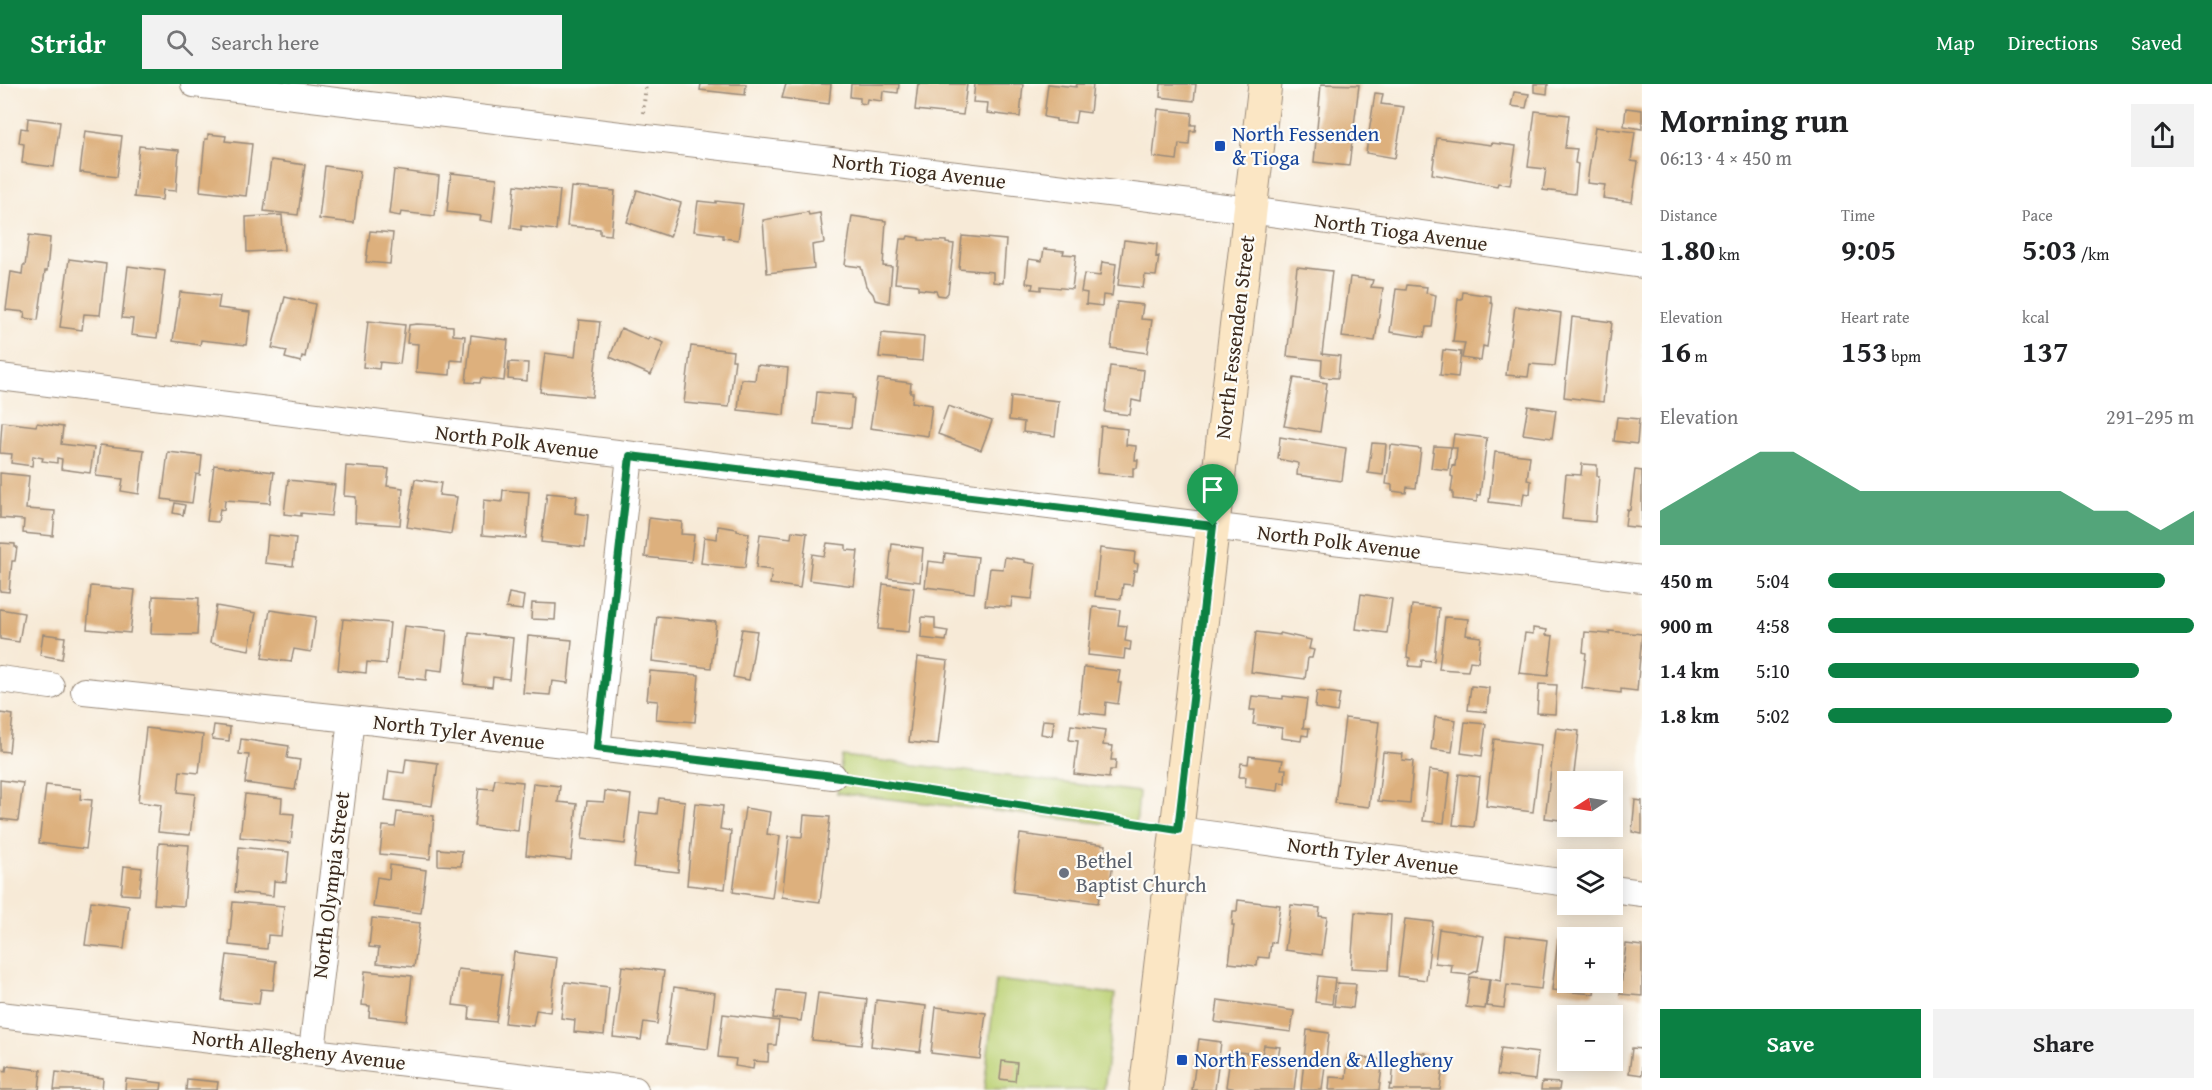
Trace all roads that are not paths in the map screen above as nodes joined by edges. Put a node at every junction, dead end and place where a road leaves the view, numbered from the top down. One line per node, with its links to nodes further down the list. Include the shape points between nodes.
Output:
1 (194, 84): 3 (street, North Tioga Avenue)
2 (1264, 84): 3 (main road, North Fessenden Street)
3 (1250, 210): 4 (street, North Tioga Avenue); 7 (main road, North Fessenden Street)
4 (1642, 265)
5 (0, 377): 6 (street, North Polk Avenue)
6 (630, 456): 7 (street, North Polk Avenue); 13 (street)
7 (1213, 526): 8 (street, North Polk Avenue); 15 (main road, North Fessenden Street)
8 (1642, 579)
9 (0, 679): 10 (street)
10 (51, 686)
11 (84, 691): 12 (street, North Tyler Avenue)
12 (351, 719): 13 (street, North Tyler Avenue); 20 (street, North Olympia Street)
13 (597, 748): 14 (street, North Tyler Avenue)
14 (833, 776)
15 (1178, 830): 16 (street, North Tyler Avenue); 23 (main road, North Fessenden Street)
16 (1557, 882)
17 (1623, 890): 18 (street)
18 (1642, 893)
19 (0, 1015): 20 (street, North Allegheny Avenue)
20 (312, 1051): 21 (street, North Allegheny Avenue)
21 (556, 1085): 22 (street, North Allegheny Avenue)
22 (635, 1090)
23 (1146, 1090)

